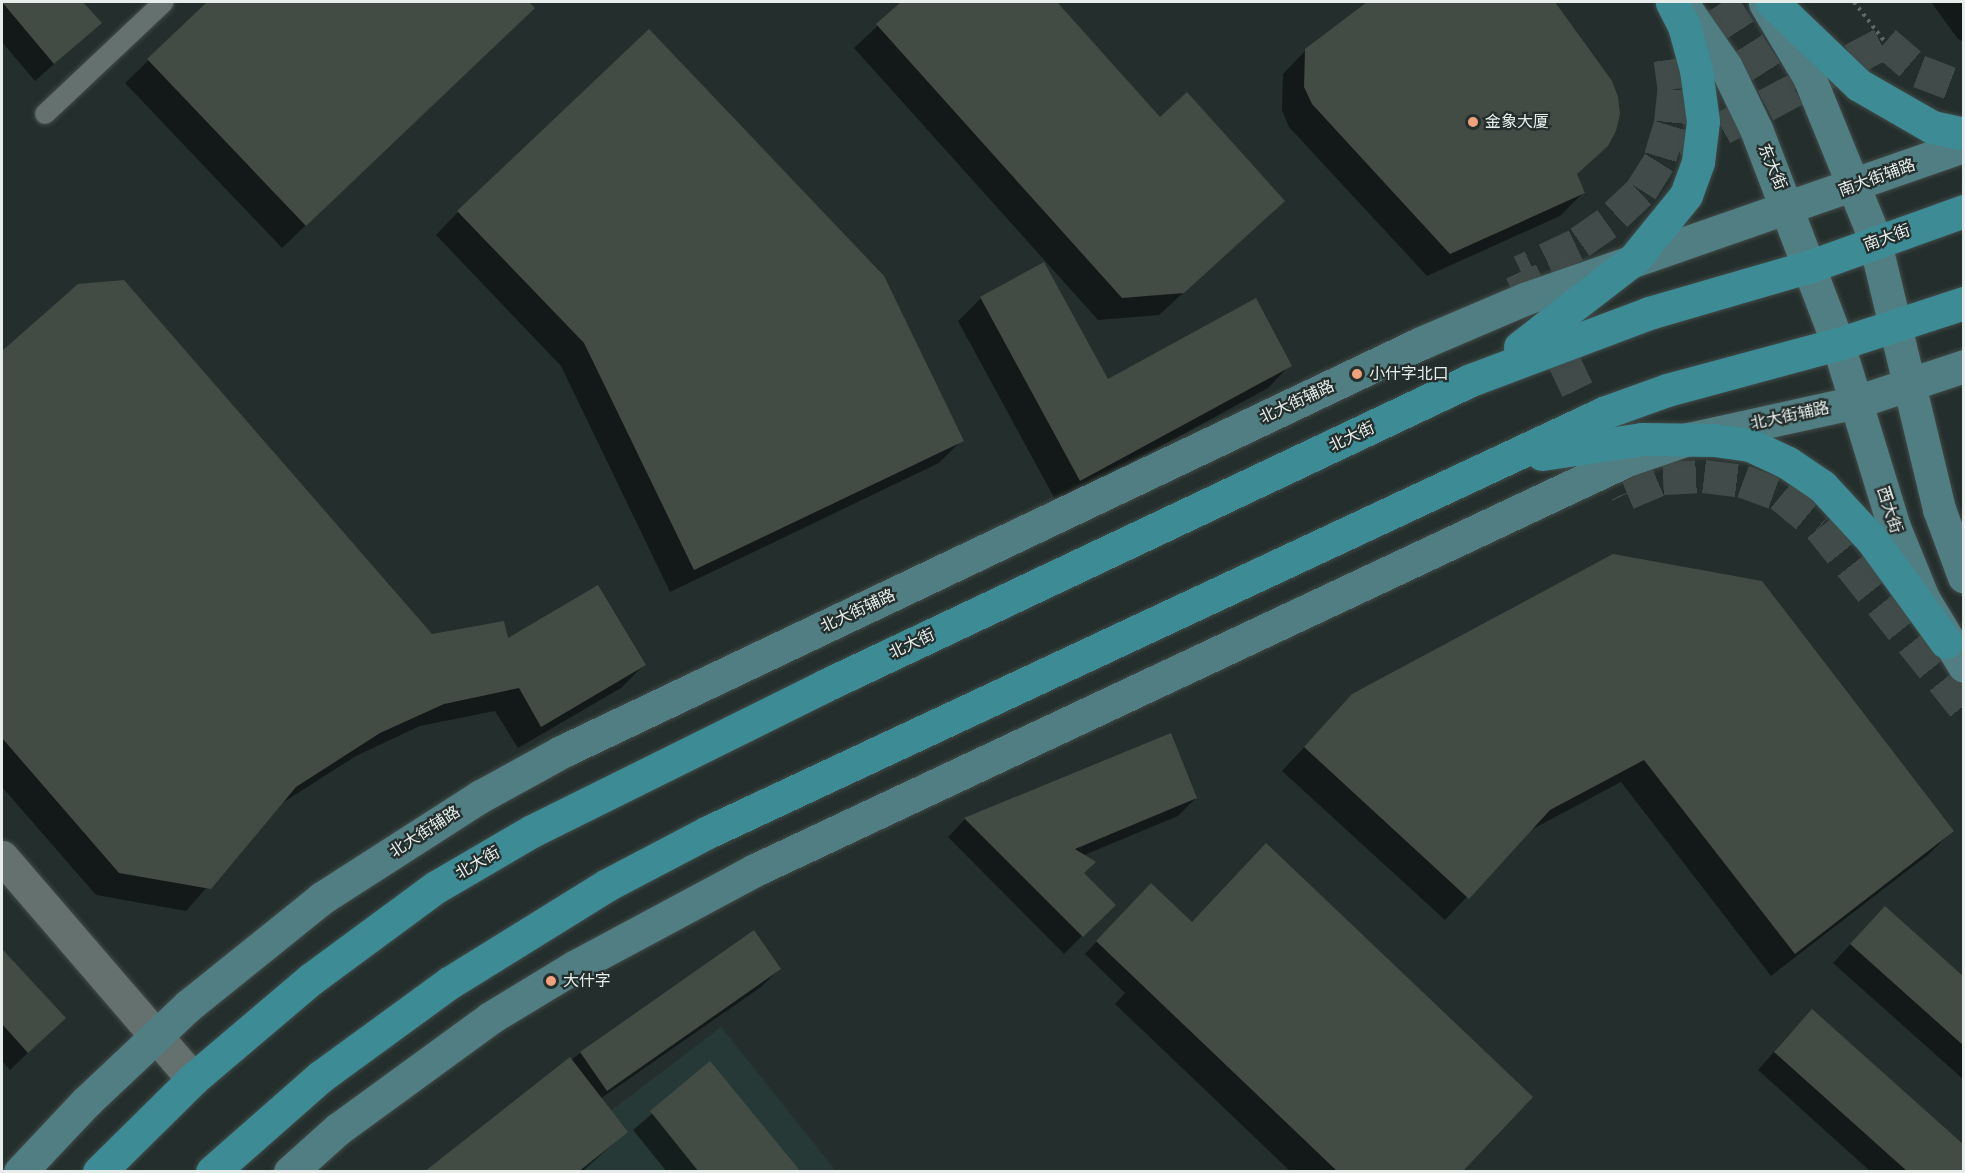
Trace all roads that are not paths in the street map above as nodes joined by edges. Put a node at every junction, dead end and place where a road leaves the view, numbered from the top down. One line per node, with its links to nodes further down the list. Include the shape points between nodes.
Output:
1 (164, 2): 6 (lane)
2 (1672, 2): 13 (main road, via 1684,26 1696,70 1703,121 1698,162 1686,195)
3 (1681, 2): 10 (street, 东大街, via 1726,67)
4 (1764, 2): 9 (street, via 1809,77)
5 (1772, 2): 7 (main road, via 1860,85 1932,127)
6 (45, 114)
7 (1964, 134)
8 (1964, 146): 9 (street, 南大街辅路)
9 (1855, 186): 10 (street, 南大街辅路); 12 (street)
10 (1790, 208): 13 (street, 北大街辅路); 14 (street, 东大街)
11 (1964, 211): 12 (main road, 南大街)
12 (1875, 243): 14 (main road, 南大街); 16 (street)
13 (1635, 258): 19 (main road, via 1554,324); 27 (street, 北大街辅路, via 1524,298 1421,343 561,752 481,796 322,898)
14 (1811, 266): 17 (street, 东大街); 19 (main road, 北大街, via 1649,313)
15 (1964, 303): 16 (main road)
16 (1897, 325): 17 (main road); 20 (street)
17 (1838, 344): 21 (street, 西大街); 23 (main road, via 1667,390 1606,412)
18 (1964, 366): 20 (street)
19 (1471, 380): 28 (main road, 北大街, via 826,685 532,831 436,887 372,933 258,1022)
20 (1911, 384): 21 (street); 24 (street, via 1939,509)
21 (1856, 402): 22 (street, 北大街辅路); 25 (street, 西大街, via 1894,527 1923,598)
22 (1688, 439): 23 (main road, via 1642,439); 25 (main road, via 1750,445 1788,463 1822,486 1872,540); 32 (street, 北大街辅路, via 1627,460 1395,566 755,870 490,1018 338,1129)
23 (1493, 463): 31 (main road, via 889,744 607,885 510,942 383,1029 320,1077)
24 (1964, 577)
25 (1955, 654)
26 (2, 857): 27 (street)
27 (156, 1035): 28 (street); 29 (street, 北大街辅路)
28 (193, 1079): 30 (main road, 北大街)
29 (20, 1172)
30 (99, 1172)
31 (212, 1172)
32 (290, 1172)

